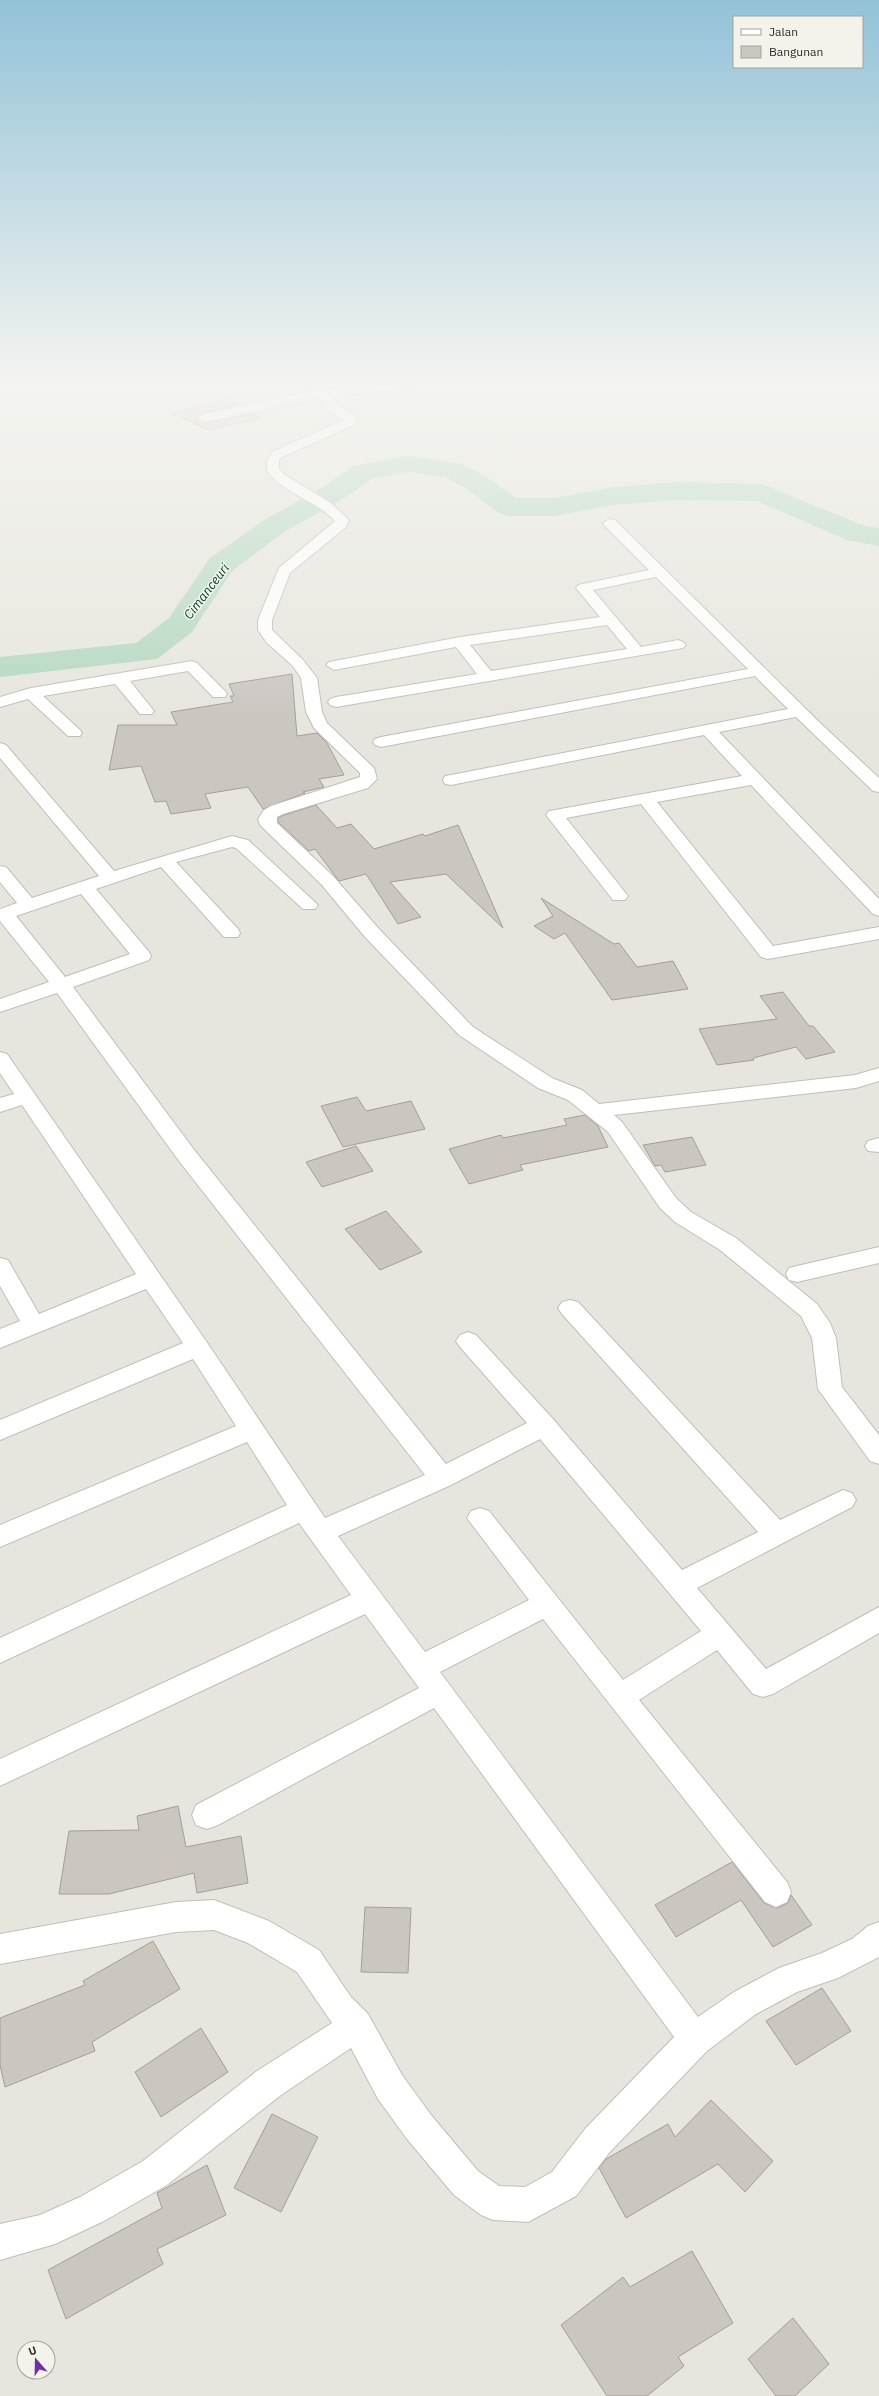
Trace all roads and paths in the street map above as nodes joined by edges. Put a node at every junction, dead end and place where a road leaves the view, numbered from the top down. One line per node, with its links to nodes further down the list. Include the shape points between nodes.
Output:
1 (308, 495): 43 (street, via 342,520 284,570 265,620 265,630 272,640 298,663 309,678 314,712 320,724 368,772 369,779 362,784 277,810 267,819 269,824 327,880 372,933 466,1030 545,1083 575,1095)
2 (610, 523): 3 (street)
3 (660, 572): 4 (street, via 583,588); 9 (street)
4 (611, 620): 5 (street); 7 (street)
5 (460, 642): 8 (street); 10 (street)
6 (678, 645): 7 (street)
7 (637, 651): 10 (street)
8 (334, 665)
9 (759, 671): 17 (street); 20 (street)
10 (488, 676): 15 (street)
11 (119, 678): 12 (street); 13 (street, via 192,666); 16 (street)
12 (31, 694): 14 (street); 19 (street)
13 (219, 694)
14 (0, 702)
15 (336, 702)
16 (146, 711)
17 (799, 712): 18 (street); 24 (street)
18 (707, 729): 22 (street); 23 (street)
19 (74, 733)
20 (381, 742)
21 (0, 748): 28 (street)
22 (754, 779): 25 (street); 33 (street)
23 (450, 780)
24 (879, 787)
25 (645, 798): 30 (street, via 555,815); 36 (street, via 768,953)
26 (164, 860): 28 (street); 31 (street, via 225,842 237,842); 35 (street)
27 (0, 870): 32 (street)
28 (110, 878): 29 (street)
29 (85, 887): 32 (street); 37 (street, via 142,956)
30 (619, 896)
31 (309, 904)
32 (29, 906): 34 (street)
33 (879, 910)
34 (2, 914): 37 (street)
35 (231, 933)
36 (879, 933)
37 (62, 986): 38 (street); 57 (street, via 187,1156)
38 (0, 1006)
39 (0, 1058): 41 (street)
40 (879, 1074): 43 (street, via 856,1081)
41 (26, 1097): 42 (street); 47 (street)
42 (0, 1105)
43 (594, 1110): 56 (street, via 615,1127 668,1203 683,1217 728,1244 809,1310 818,1322 824,1338 830,1389)
44 (879, 1255): 46 (street)
45 (0, 1266): 49 (street)
46 (797, 1274)
47 (150, 1278): 49 (street); 52 (street)
48 (570, 1308): 62 (street)
49 (34, 1325): 50 (street)
50 (0, 1339)
51 (468, 1341): 53 (street)
52 (198, 1347): 54 (street); 55 (street)
53 (544, 1426): 57 (street); 64 (street)
54 (0, 1430)
55 (251, 1430): 59 (street); 63 (street)
56 (879, 1454)
57 (442, 1478): 61 (street)
58 (843, 1500): 62 (street)
59 (303, 1509): 61 (street); 69 (street)
60 (480, 1518): 66 (street)
61 (320, 1532): 65 (street)
62 (776, 1534): 64 (street)
63 (0, 1536)
64 (678, 1584): 68 (street)
65 (369, 1599): 70 (street); 73 (street)
66 (547, 1604): 70 (street); 72 (street)
67 (879, 1619): 68 (street, via 763,1685)
68 (720, 1634): 72 (street)
69 (0, 1651)
70 (421, 1668): 71 (street)
71 (439, 1691): 74 (street); 79 (street)
72 (620, 1697): 75 (street)
73 (0, 1774)
74 (207, 1815)
75 (776, 1892)
76 (879, 1936): 79 (street, via 856,1953 828,1967 790,1979 745,2003)
77 (0, 1949): 78 (street, via 176,1917 214,1915 258,1932 308,1961 340,2008)
78 (357, 2025): 79 (street, via 390,2087 419,2127 466,2183 493,2203 528,2205 564,2184 597,2141); 80 (street, via 269,2083 155,2173 92,2209 43,2232)
79 (696, 2039)
80 (0, 2242)

